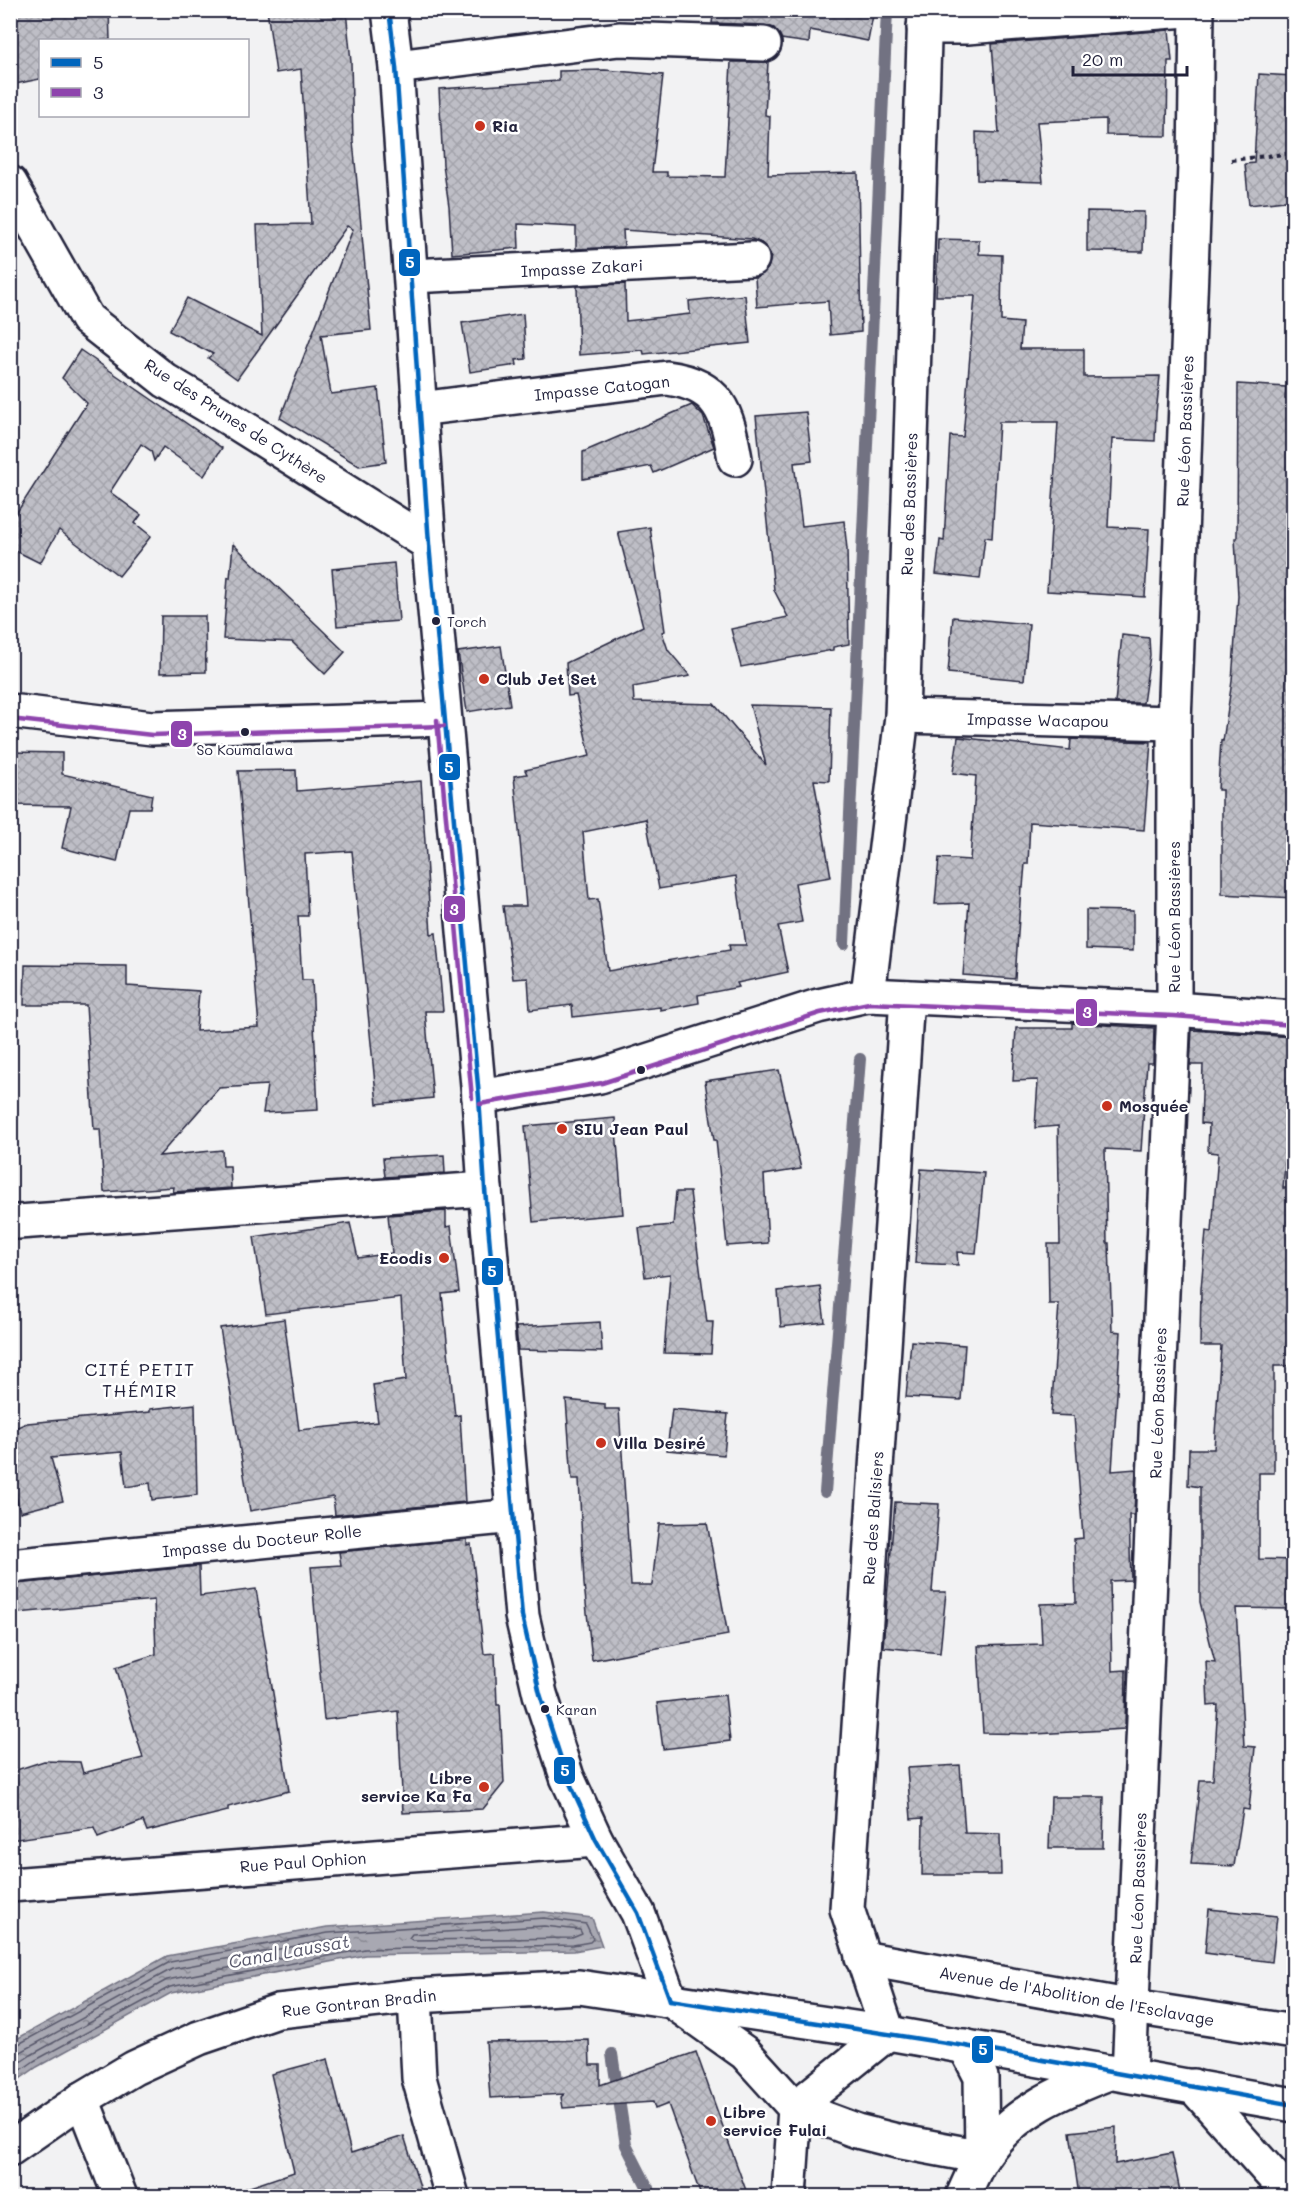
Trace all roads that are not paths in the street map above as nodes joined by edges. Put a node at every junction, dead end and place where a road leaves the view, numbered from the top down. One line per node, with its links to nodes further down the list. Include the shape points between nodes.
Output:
1 (389, 10): 6 (street)
2 (1187, 10): 4 (street, via 967,27)
3 (1197, 10): 16 (street, Rue Léon Bassières)
4 (924, 19): 14 (street, Rue des Bassières)
5 (764, 44): 6 (street, via 619,39)
6 (396, 67): 9 (street)
7 (10, 183): 12 (street, Rue des Prunes de Cythère, via 87,319 166,381)
8 (752, 259): 9 (street, Impasse Zakari)
9 (411, 276): 10 (street)
10 (419, 409): 11 (street, Impasse Catogan, via 667,378 697,385 707,392 729,425); 12 (street)
11 (735, 459)
12 (429, 544): 15 (street)
13 (10, 711): 15 (street, via 152,728)
14 (902, 716): 16 (street, Impasse Wacapou); 17 (street, Rue des Bassières)
15 (444, 719): 21 (street)
16 (1174, 723): 19 (street, Rue Léon Bassières)
17 (868, 995): 18 (street); 21 (street, via 818,1006 600,1076)
18 (907, 997): 19 (street); 28 (street, Rue des Balisiers, via 847,1909)
19 (1174, 1008): 20 (street); 31 (street, Rue Léon Bassières)
20 (1293, 1018)
21 (479, 1097): 22 (street)
22 (485, 1189): 23 (street); 24 (street)
23 (18, 1222)
24 (514, 1516): 25 (street, Impasse du Docteur Rolle); 26 (street, via 522,1616 540,1694 567,1777)
25 (10, 1566)
26 (596, 1840): 27 (street, Rue Paul Ophion); 30 (street, via 638,1913)
27 (10, 1885)
28 (862, 1958): 31 (street, Avenue de l'Abolition de l'Esclavage); 33 (street, Rue des Balisiers)
29 (415, 1996): 30 (street, Rue Gontran Bradin, via 579,1987); 37 (street, Rue Gontran Bradin, via 278,2011 199,2038 134,2068); 43 (street, via 419,2078)
30 (670, 2000): 33 (street); 39 (street, via 745,2053)
31 (1133, 2007): 32 (street, Avenue de l'Abolition de l'Esclavage); 35 (street, Rue Léon Bassières)
32 (1293, 2032)
33 (888, 2033): 34 (street); 39 (street)
34 (965, 2046): 35 (street); 41 (street, via 981,2077)
35 (1120, 2073): 36 (street); 41 (street, via 1051,2097 1008,2127)
36 (1193, 2086): 38 (street); 46 (street)
37 (82, 2099): 40 (street, Rue Gontran Bradin); 42 (street)
38 (1293, 2104)
39 (795, 2108): 41 (street, via 877,2136); 44 (street)
40 (10, 2149)
41 (982, 2157): 45 (street)
42 (120, 2196)
43 (452, 2196)
44 (789, 2196)
45 (963, 2196)
46 (1291, 2196)

